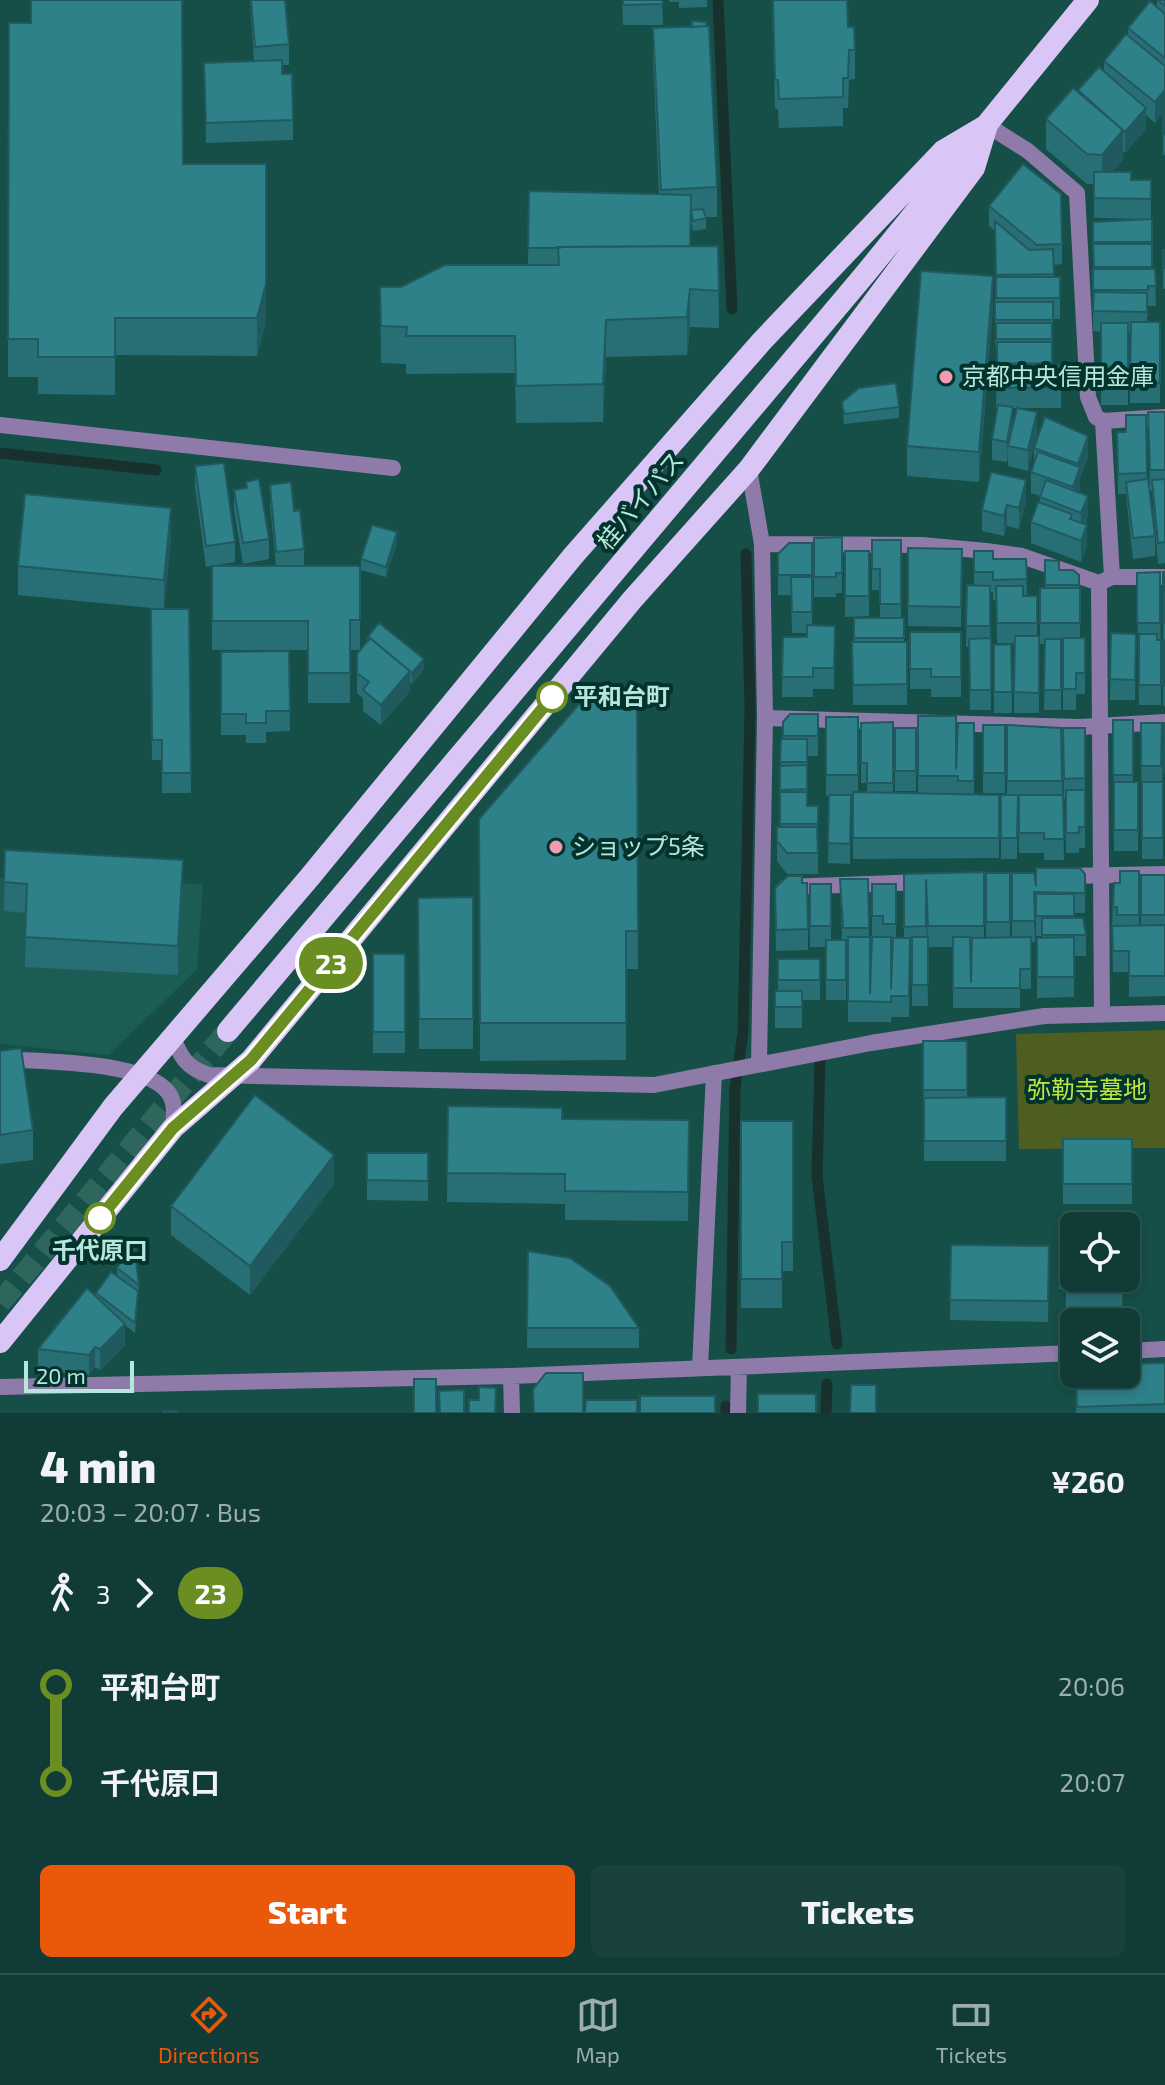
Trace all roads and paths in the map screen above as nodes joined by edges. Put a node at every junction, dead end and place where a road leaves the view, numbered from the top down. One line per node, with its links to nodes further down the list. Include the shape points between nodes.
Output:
1 (1088, 0): 2 (highway, 桂バイパス)
2 (987, 125): 4 (street, via 1077,193 1088,397); 7 (highway, via 974,168); 21 (highway, 桂バイパス); 22 (highway, via 943,151 762,341 573,556 309,878)
3 (1165, 417): 4 (street)
4 (1103, 421): 10 (street)
5 (0, 425): 6 (street)
6 (393, 468)
7 (749, 469): 8 (street); 27 (highway, via 632,600 251,1060)
8 (762, 544): 10 (street, via 986,551); 11 (street)
9 (1165, 577): 10 (street)
10 (1106, 580): 13 (street)
11 (765, 718): 13 (street); 18 (street)
12 (1165, 722): 13 (street)
13 (1100, 725): 15 (street)
14 (1165, 874): 15 (street)
15 (1102, 875): 16 (street); 20 (street)
16 (1047, 877)
17 (938, 882): 18 (street)
18 (765, 888): 24 (street)
19 (1165, 1013): 20 (street)
20 (1102, 1014): 24 (street, via 1044,1016)
21 (228, 1031)
22 (172, 1035): 26 (highway); 27 (street, via 180,1058 196,1071)
23 (0, 1059): 26 (street)
24 (759, 1064): 25 (street)
25 (714, 1073): 27 (street, via 654,1085); 35 (street)
26 (141, 1075): 28 (street, via 168,1093 175,1110); 29 (highway)
27 (230, 1076): 28 (highway)
28 (173, 1128): 30 (highway)
29 (0, 1260)
30 (0, 1342)
31 (1165, 1349): 32 (street)
32 (1140, 1350)
33 (1060, 1354): 34 (street)
34 (739, 1367): 35 (street); 39 (street)
35 (700, 1368): 36 (street)
36 (511, 1376): 37 (street); 38 (street)
37 (0, 1387)
38 (512, 1413)
39 (738, 1413)

